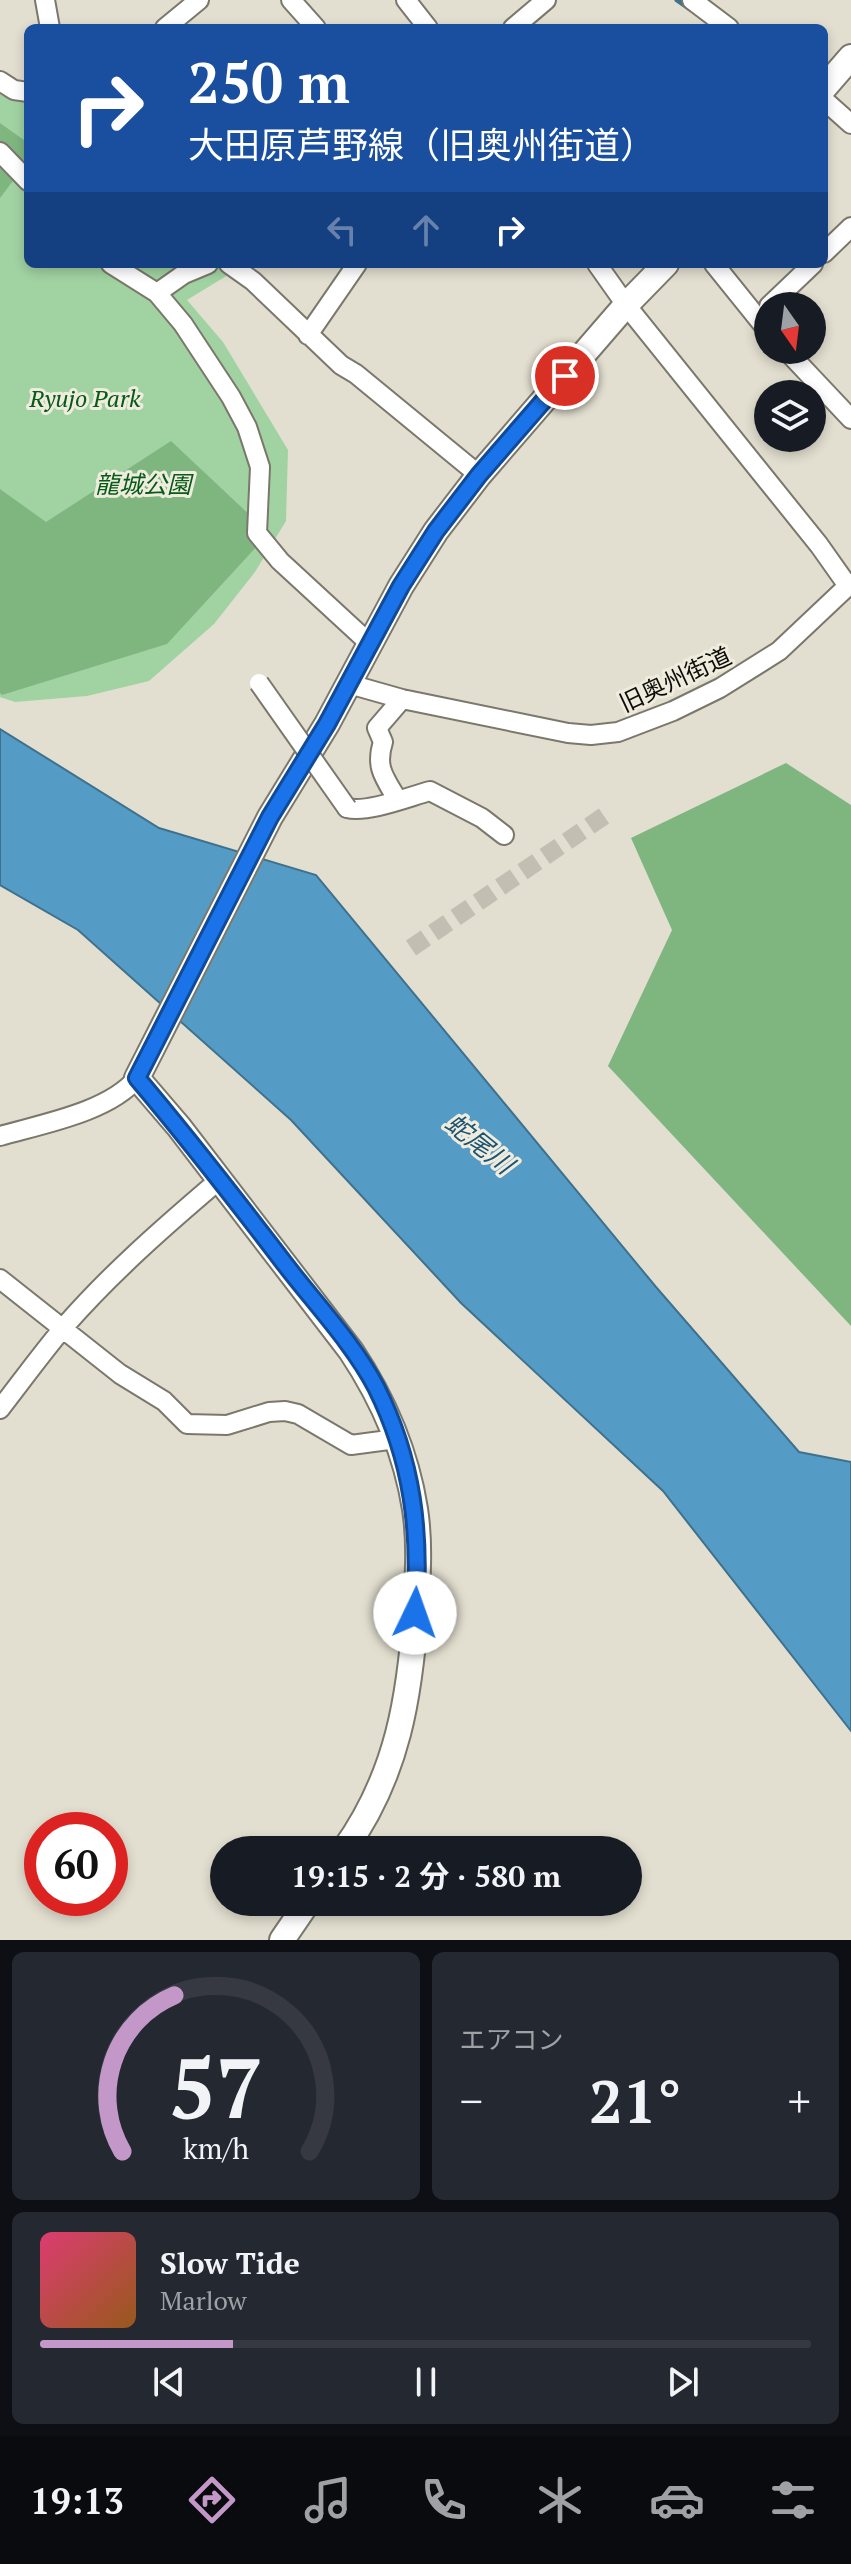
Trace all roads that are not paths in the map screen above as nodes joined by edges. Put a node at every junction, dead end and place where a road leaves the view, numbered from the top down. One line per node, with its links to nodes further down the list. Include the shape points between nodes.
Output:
1 (45, 0): 7 (street)
2 (199, 0): 8 (street)
3 (291, 0): 9 (street)
4 (406, 0): 10 (street)
5 (546, 0): 11 (street)
6 (692, 0): 12 (street)
7 (49, 24)
8 (171, 24)
9 (312, 24)
10 (425, 24)
11 (518, 24)
12 (724, 24)
13 (851, 57): 15 (main road)
14 (0, 81): 16 (street)
15 (828, 83)
16 (24, 91)
17 (828, 104): 18 (street)
18 (851, 124)
19 (0, 152): 20 (street)
20 (24, 177)
21 (851, 227): 22 (street)
22 (828, 249)
23 (117, 268): 32 (street)
24 (198, 268): 32 (street)
25 (235, 268): 35 (street)
26 (354, 268): 35 (street)
27 (600, 268): 33 (street)
28 (662, 268): 33 (main road)
29 (718, 268): 34 (street)
30 (809, 268): 31 (street)
31 (787, 292)
32 (157, 293): 40 (street, via 214,369 247,427 260,467 257,533)
33 (626, 305): 38 (main road); 39 (street)
34 (754, 305)
35 (308, 335): 38 (street)
36 (799, 364): 37 (street)
37 (851, 419)
38 (479, 475): 40 (main road, via 436,531)
39 (850, 585): 43 (street, 旧奥州街道, via 779,651 748,672 618,732 568,733)
40 (369, 643): 42 (main road)
41 (259, 683): 44 (street, bridge, via 347,808)
42 (349, 684): 43 (street, 旧奥州街道); 46 (main road, via 270,817)
43 (402, 699): 44 (street, via 377,728 383,742 378,758 382,773)
44 (397, 799): 45 (street, via 430,791)
45 (504, 835)
46 (137, 1078): 47 (street, via 99,1105); 48 (main road)
47 (0, 1136)
48 (219, 1180): 50 (street, via 138,1250); 52 (main road, via 375,1386)
49 (0, 1279): 50 (street)
50 (63, 1328): 51 (street); 52 (street, via 164,1401 187,1424 227,1425 285,1411 351,1445)
51 (0, 1409)
52 (396, 1439): 53 (main road, via 415,1510 418,1547 412,1667 393,1757)
53 (352, 1836)
54 (298, 1916): 55 (main road)
55 (282, 1940)

